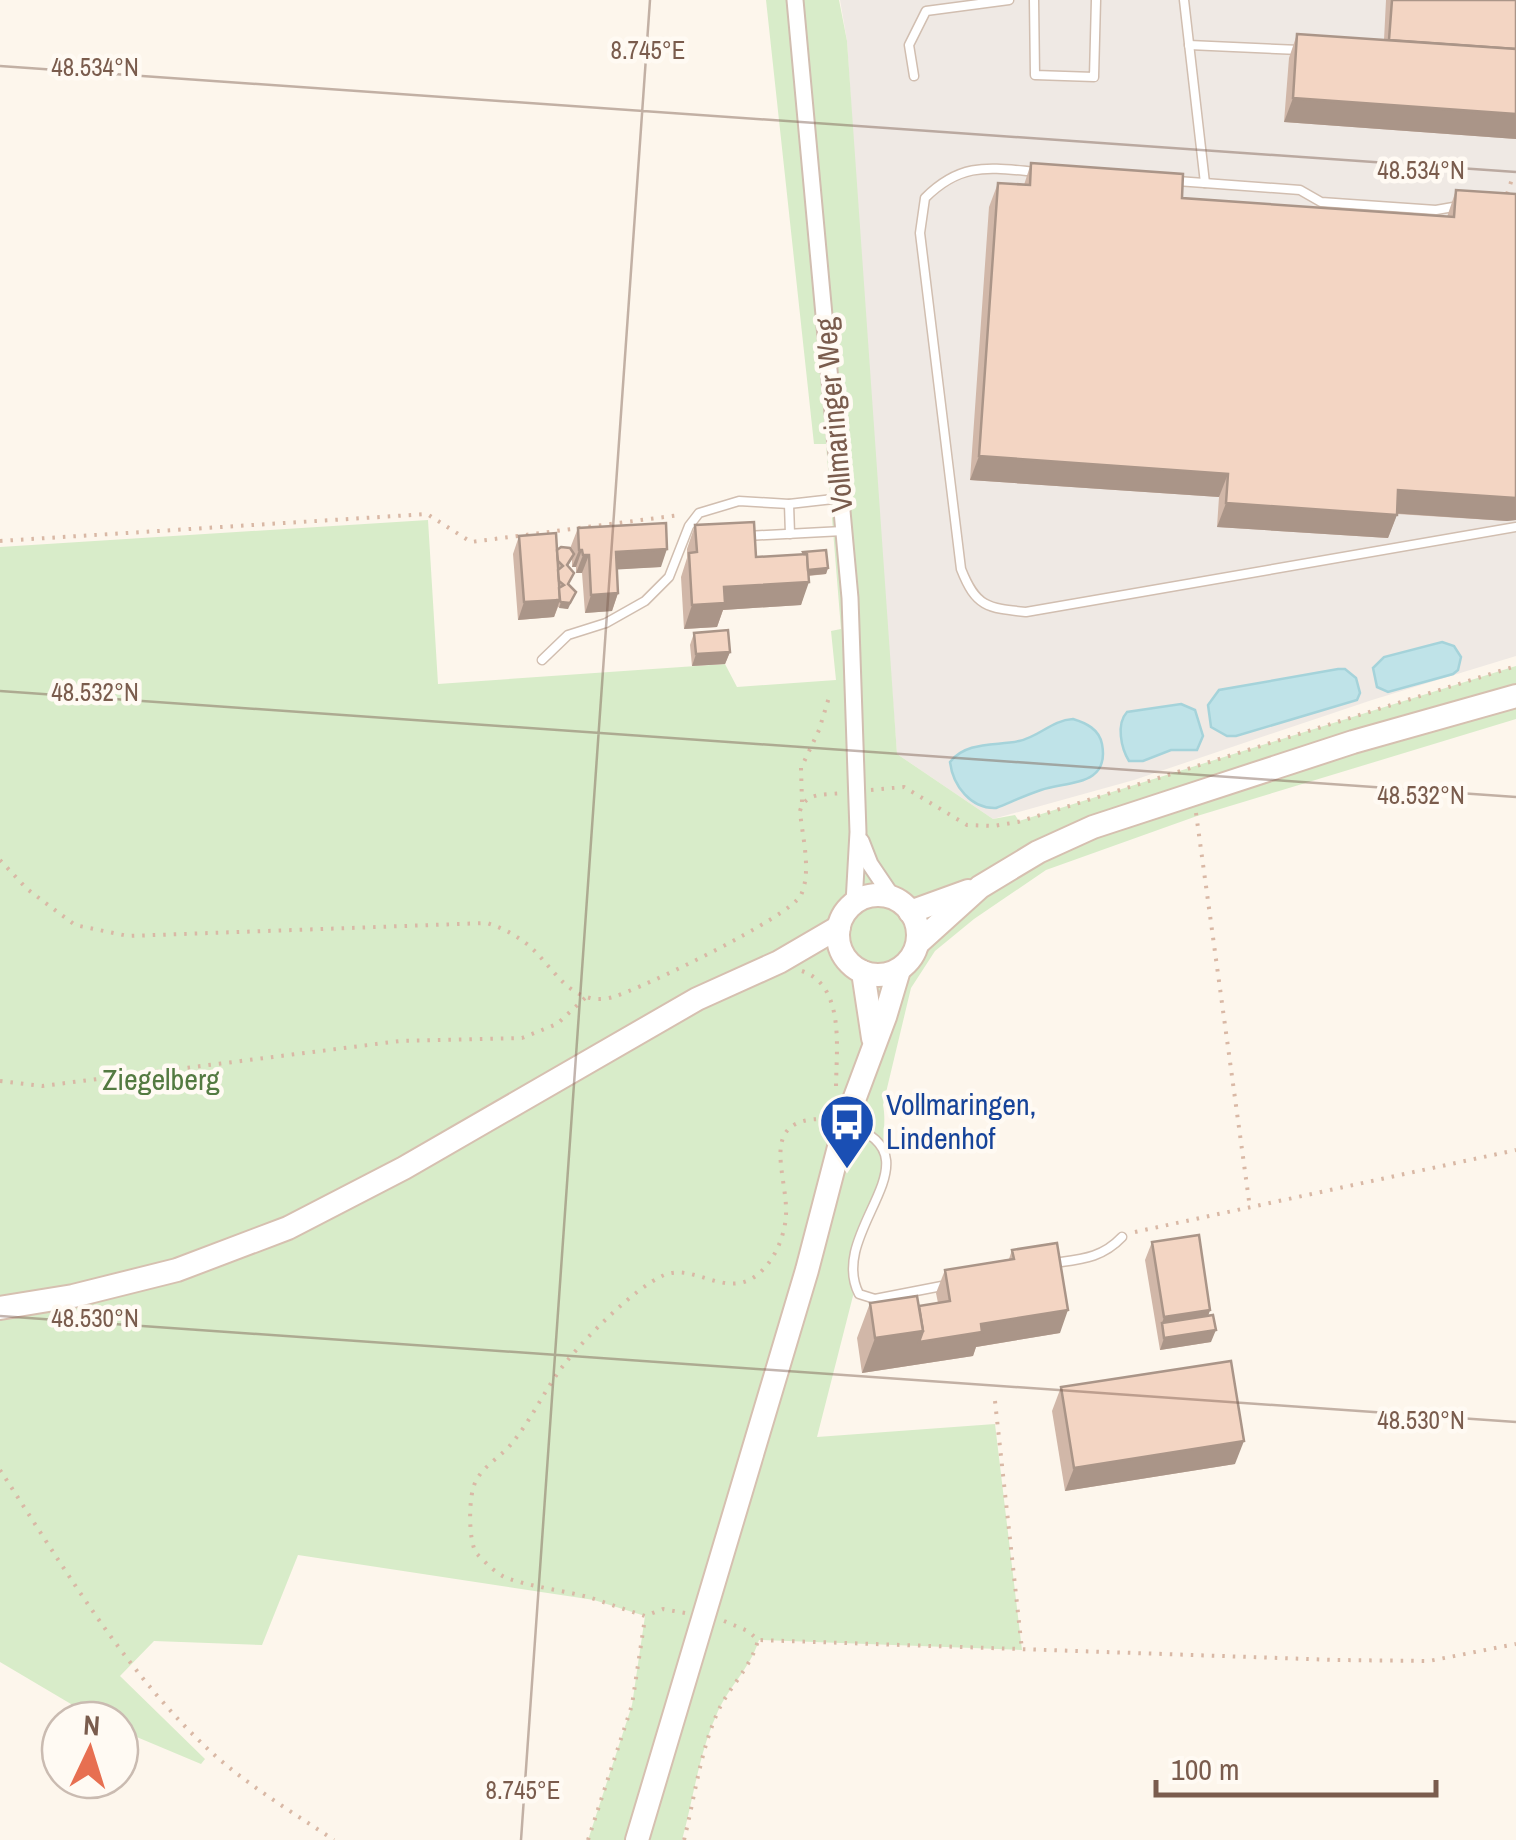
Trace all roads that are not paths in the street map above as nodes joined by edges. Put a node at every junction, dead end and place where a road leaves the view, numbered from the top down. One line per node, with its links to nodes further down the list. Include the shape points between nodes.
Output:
1 (795, 0): 13 (street, Vollmaringer Weg)
2 (1010, 0): 8 (lane, via 926,11 909,44)
3 (1034, 0): 4 (lane, via 1034,75 1094,77)
4 (1096, 0)
5 (1184, 0): 6 (lane)
6 (1189, 45): 7 (lane); 11 (lane)
7 (1320, 51)
8 (914, 76)
9 (1056, 173): 15 (lane, via 982,168 955,174 925,198 922,252 961,569 971,594 991,608 1026,612)
10 (1168, 181): 11 (lane)
11 (1204, 183): 12 (lane, via 1300,190 1320,202 1436,210)
12 (1505, 201)
13 (842, 498): 14 (lane); 16 (street, Vollmaringer Weg)
14 (789, 504): 17 (lane); 20 (lane, via 738,500 699,513)
15 (1516, 527)
16 (844, 530): 17 (lane); 23 (street, Vollmaringer Weg)
17 (790, 534): 18 (lane)
18 (736, 537)
19 (700, 539): 20 (lane)
20 (682, 540): 21 (lane, via 669,577 644,601 568,635)
21 (542, 660)
22 (1516, 696): 24 (street, via 1093,827)
23 (858, 832): 25 (street, Vollmaringer Weg); 26 (street, Vollmaringer Weg, via 870,864)
24 (980, 887): 26 (street); 28 (street)
25 (854, 903): 26 (street, via 868,897); 27 (street)
26 (902, 905): 28 (street)
27 (840, 927): 29 (street); 30 (street)
28 (918, 943): 31 (street)
29 (844, 955): 30 (street); 32 (street)
30 (778, 962): 38 (street, via 697,998 288,1228 177,1270)
31 (899, 970): 32 (street); 33 (street)
32 (863, 972): 33 (street)
33 (873, 1046): 34 (street)
34 (845, 1124): 37 (lane, via 874,1136 888,1157 856,1248 855,1288 875,1299); 39 (street)
35 (1122, 1237): 36 (lane, via 1108,1252)
36 (1038, 1266)
37 (950, 1284)
38 (0, 1308)
39 (637, 1840)

